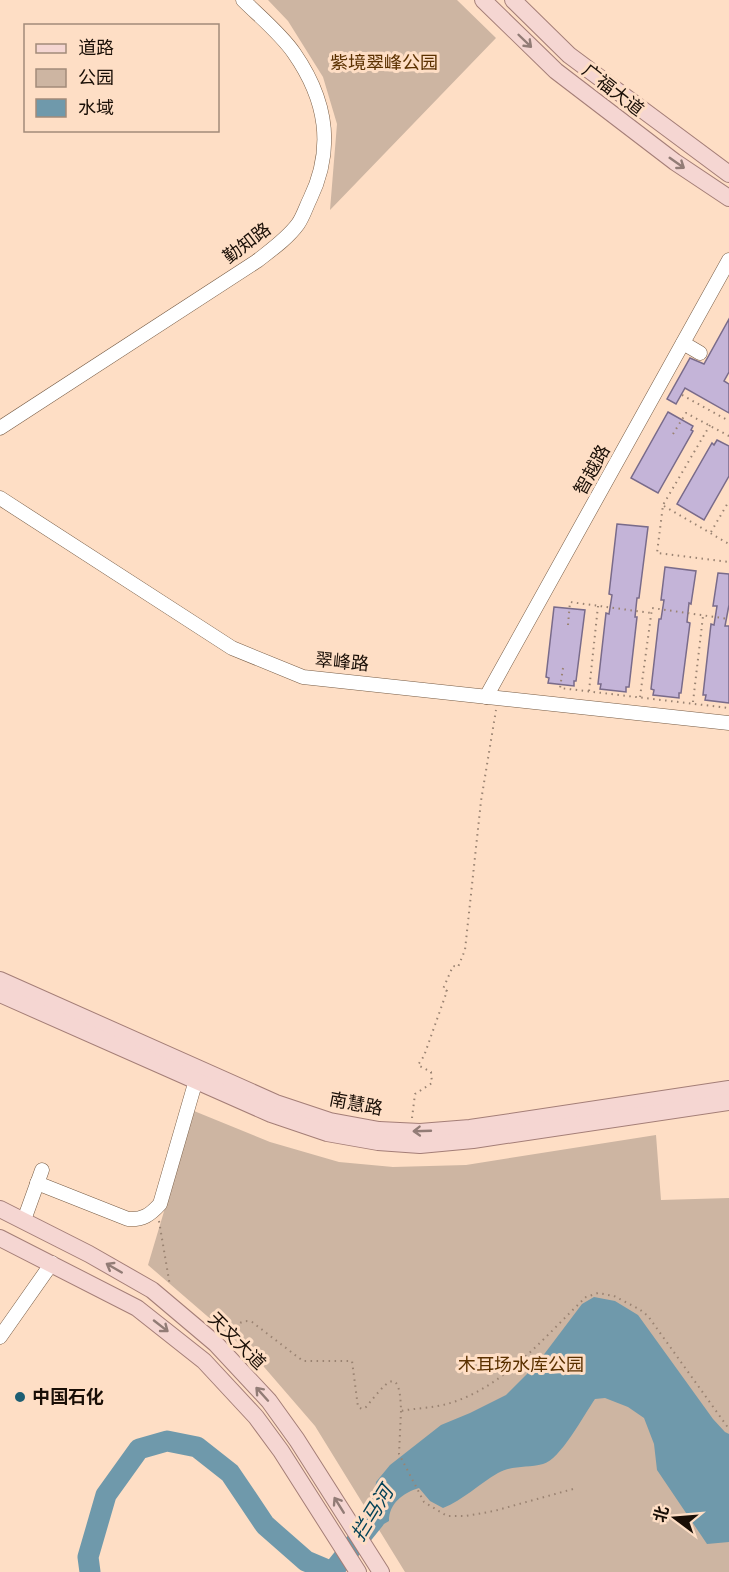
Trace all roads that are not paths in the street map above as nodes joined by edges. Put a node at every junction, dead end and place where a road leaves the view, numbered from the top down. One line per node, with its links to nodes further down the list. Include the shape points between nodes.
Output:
1 (243, 0): 9 (street, 勤知路, via 292,50 312,81 321,105 323,160 317,186 299,224 257,261)
2 (483, 0): 5 (main road, 广福大道, one-way to 5, via 556,71)
3 (513, 0): 4 (main road, 广福大道, via 569,55)
4 (729, 174)
5 (729, 198)
6 (729, 260): 7 (street, 智越路)
7 (683, 343): 8 (street); 11 (street, 智越路)
8 (700, 353)
9 (0, 428)
10 (0, 498): 11 (street, 翠峰路, via 232,648 266,664 303,677)
11 (492, 697): 12 (street, 翠峰路)
12 (729, 723)
13 (0, 980): 16 (main road, 南慧路, one-way to 13, via 470,1128 379,1130 330,1121 276,1103)
14 (0, 994): 15 (main road, 南慧路)
15 (196, 1080): 17 (main road, 南慧路, via 271,1114 327,1133 420,1145); 19 (street, via 160,1204 150,1214 140,1220 128,1219 39,1176)
16 (729, 1089)
17 (729, 1101)
18 (0, 1209): 19 (main road, 天文大道)
19 (24, 1220): 24 (main road, 天文大道, one-way to 19, via 269,1401 216,1344 152,1290)
20 (0, 1238): 21 (main road, 天文大道)
21 (52, 1263): 22 (street); 23 (main road, 天文大道, one-way to 23, via 137,1308 204,1360 281,1451)
22 (0, 1337)
23 (358, 1572)
24 (381, 1572)

